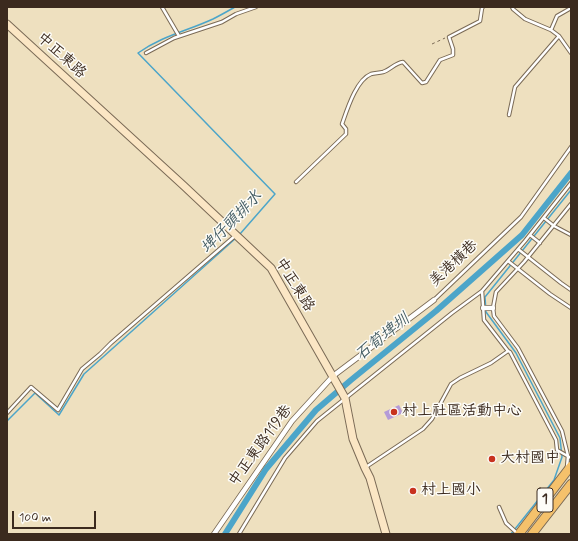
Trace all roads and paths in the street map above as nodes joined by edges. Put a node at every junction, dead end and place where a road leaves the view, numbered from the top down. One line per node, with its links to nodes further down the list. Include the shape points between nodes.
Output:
1 (162, 7): 8 (lane)
2 (256, 7): 8 (lane, via 222,22)
3 (483, 7): 9 (lane, via 480,21)
4 (512, 7): 7 (lane, via 525,19)
5 (571, 8): 7 (lane, via 557,16)
6 (7, 24): 21 (main road, 中正東路)
7 (551, 30): 10 (lane)
8 (179, 36): 12 (lane)
9 (449, 36): 11 (path); 16 (lane, via 453,55 440,60 426,82 422,83 403,62 384,72 370,74 358,86 349,103 342,124 346,134)
10 (559, 36): 13 (lane); 14 (lane, via 516,87)
11 (432, 44)
12 (146, 53)
13 (571, 53)
14 (509, 115)
15 (571, 148): 31 (lane, 美港橫巷, via 521,217)
16 (296, 182)
17 (571, 183): 19 (lane)
18 (571, 204): 20 (lane)
19 (544, 218): 20 (lane); 22 (lane)
20 (554, 226): 23 (lane); 24 (lane)
21 (236, 235): 36 (main road, 中正東路, via 271,268); 38 (lane, via 82,369 58,410 31,387)
22 (530, 235): 24 (lane); 25 (lane)
23 (571, 235)
24 (540, 243): 26 (lane)
25 (518, 249): 26 (lane); 27 (lane)
26 (528, 257): 28 (lane); 29 (lane)
27 (508, 261): 28 (lane); 30 (lane)
28 (518, 268): 33 (lane, via 496,292); 34 (lane)
29 (571, 290)
30 (482, 291): 32 (lane); 37 (lane)
31 (434, 300): 36 (street, 美港橫巷)
32 (483, 308): 33 (street); 35 (lane, via 484,320)
33 (493, 308): 39 (lane, via 494,316 518,348 562,431)
34 (571, 308)
35 (508, 351): 39 (lane, via 556,440 557,450); 40 (lane, via 451,384 432,419 423,429)
36 (333, 376): 37 (main road, 中正東路); 44 (street, 中正東路119巷, via 292,421)
37 (345, 398): 40 (main road, 中正東路, via 353,439); 45 (lane, via 317,421 285,458)
38 (7, 413)
39 (569, 457): 41 (lane)
40 (365, 468): 46 (main road, 中正東路)
41 (568, 469): 47 (main road, 1)
42 (571, 484): 48 (main road, 1)
43 (500, 507): 47 (lane, via 506,523)
44 (214, 534)
45 (239, 534)
46 (386, 534)
47 (519, 534)
48 (532, 534)

